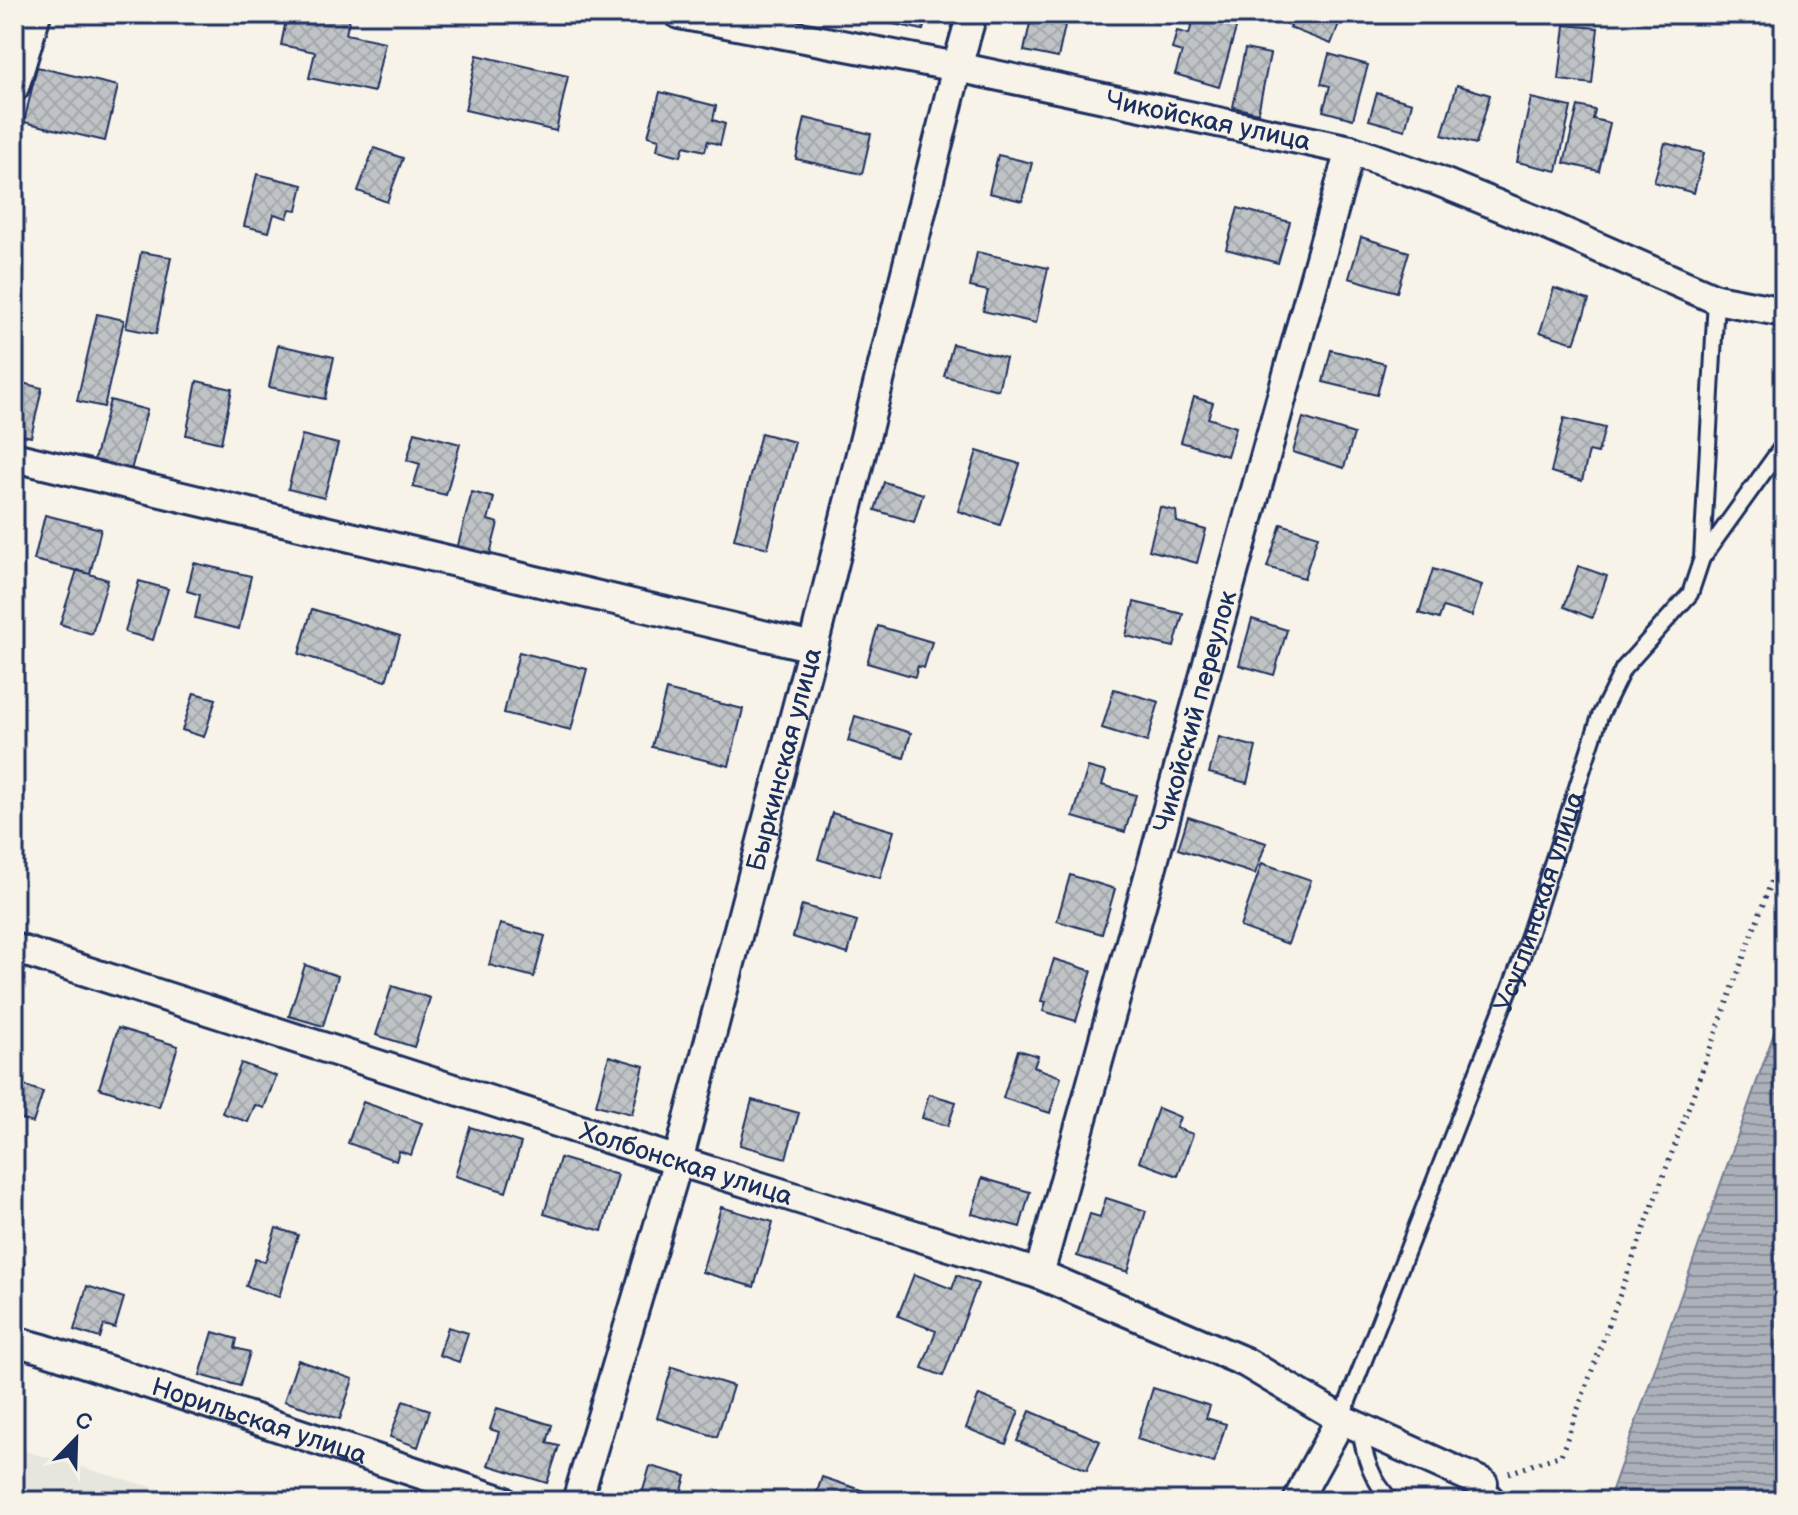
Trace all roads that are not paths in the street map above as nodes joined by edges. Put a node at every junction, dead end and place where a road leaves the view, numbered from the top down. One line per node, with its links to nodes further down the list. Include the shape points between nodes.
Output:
1 (36, 14): 5 (street)
2 (679, 14): 4 (street, Чикойская улица)
3 (972, 14): 4 (street, Быркинская улица)
4 (957, 67): 6 (street, Чикойская улица); 12 (street, Быркинская улица)
5 (14, 87)
6 (1350, 150): 7 (street, Чикойская улица, via 1549,226); 15 (street, Чикойский переулок)
7 (1716, 299): 8 (street, Чикойская улица); 11 (lane, Усуглинская улица)
8 (1784, 312)
9 (1784, 444): 11 (lane)
10 (14, 457): 12 (street)
11 (1702, 558): 17 (lane, Усуглинская улица, via 1690,594 1623,669 1600,716 1520,963)
12 (813, 647): 14 (street, Быркинская улица)
13 (14, 948): 14 (street, Холбонская улица)
14 (678, 1161): 15 (street, Холбонская улица); 20 (street, Быркинская улица)
15 (1039, 1274): 17 (street, Холбонская улица, via 1245,1362)
16 (14, 1341): 19 (street, Норильская улица)
17 (1351, 1424): 18 (street, Холбонская улица); 21 (street, Усуглинская улица); 22 (lane, via 1368,1467)
18 (1492, 1492)
19 (503, 1501)
20 (577, 1501)
21 (1298, 1501)
22 (1392, 1501)

